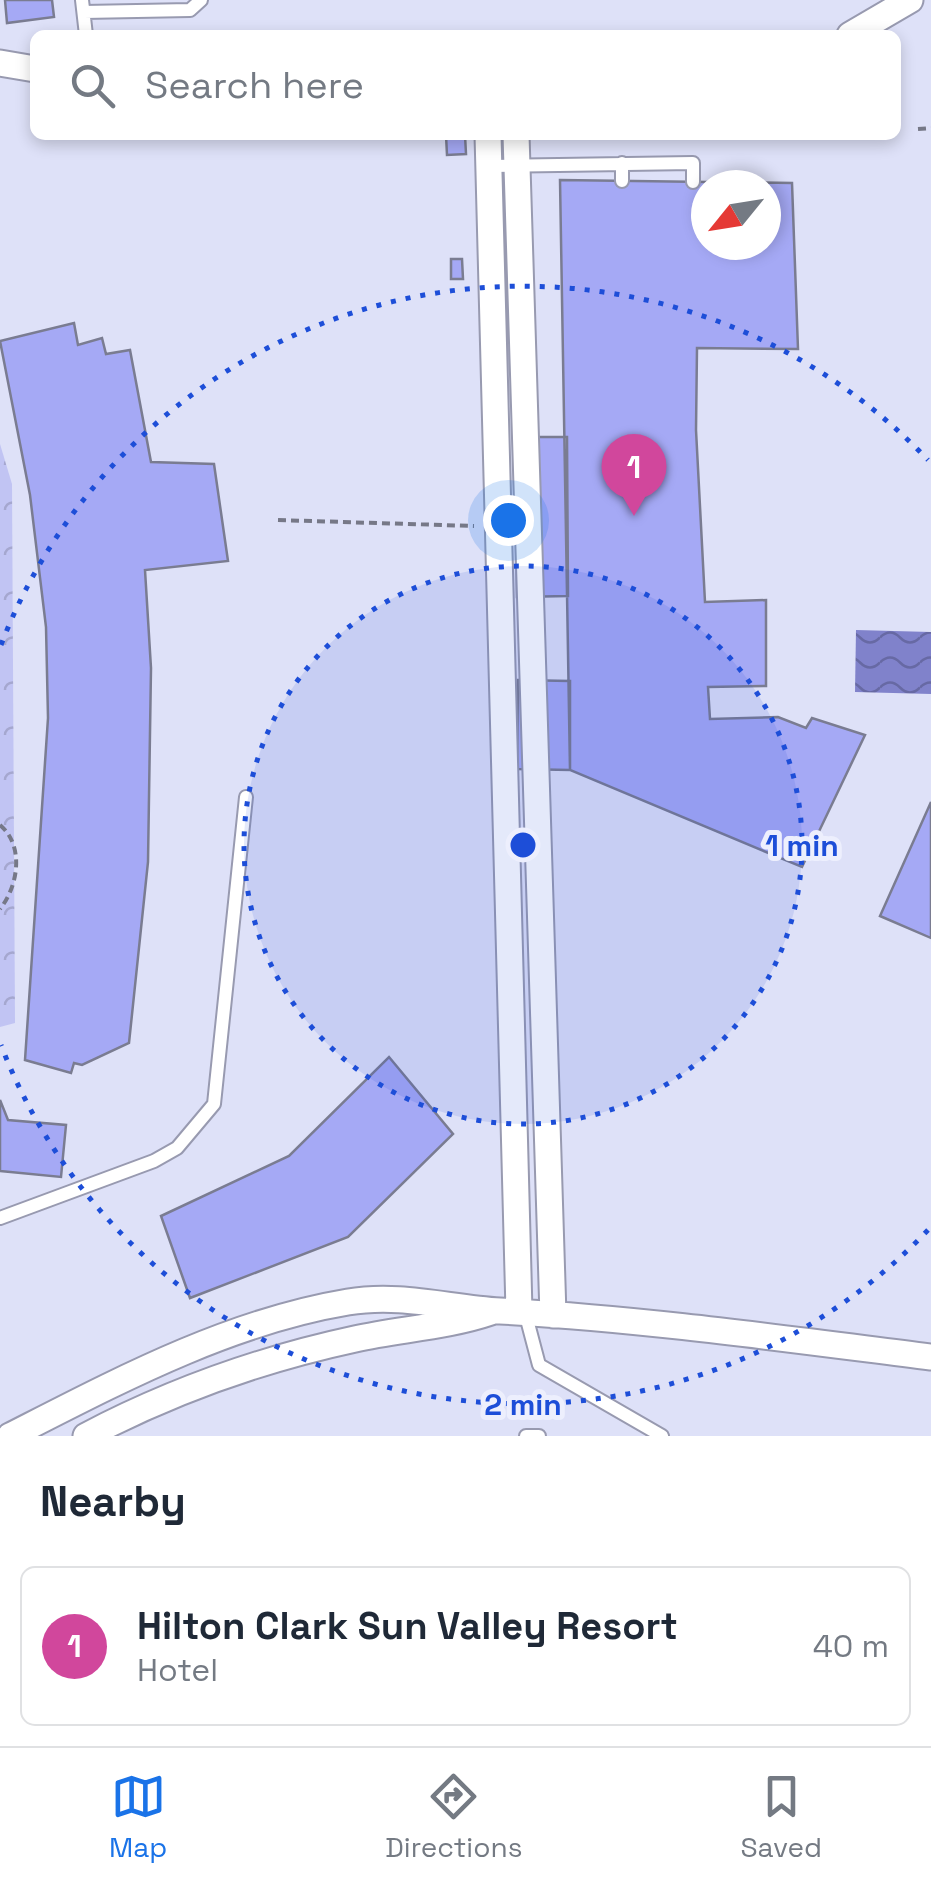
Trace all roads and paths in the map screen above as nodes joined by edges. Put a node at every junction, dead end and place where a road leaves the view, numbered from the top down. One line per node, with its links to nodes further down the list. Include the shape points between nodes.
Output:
1 (202, 0): 3 (lane, via 190,10)
2 (910, 0): 5 (street)
3 (137, 5): 4 (lane)
4 (83, 6)
5 (859, 30)
6 (0, 63): 7 (street)
7 (30, 67)
8 (931, 128): 9 (path)
9 (918, 129)
10 (488, 140): 14 (street)
11 (516, 140): 13 (street)
12 (622, 163): 13 (lane); 15 (lane, via 693,162); 16 (lane)
13 (517, 165): 14 (lane); 18 (street)
14 (488, 166): 17 (street)
15 (693, 170)
16 (622, 181)
17 (495, 406): 18 (lane); 20 (street)
18 (524, 406): 24 (street)
19 (278, 520): 20 (path)
20 (498, 526): 23 (street)
21 (246, 798): 26 (lane, via 214,1104 166,1154)
22 (0, 824): 25 (path, via 12,835 17,860)
23 (507, 880): 24 (lane); 27 (street)
24 (540, 889): 28 (street)
25 (0, 910)
26 (0, 1218)
27 (513, 1311): 28 (street); 30 (street, via 422,1299 352,1301 270,1318); 31 (street, via 350,1340 240,1370); 35 (lane, via 539,1366)
28 (552, 1315): 29 (street)
29 (931, 1357)
30 (94, 1393): 31 (lane); 32 (street)
31 (102, 1432)
32 (10, 1436)
33 (526, 1436): 34 (lane)
34 (540, 1436)
35 (662, 1436)

